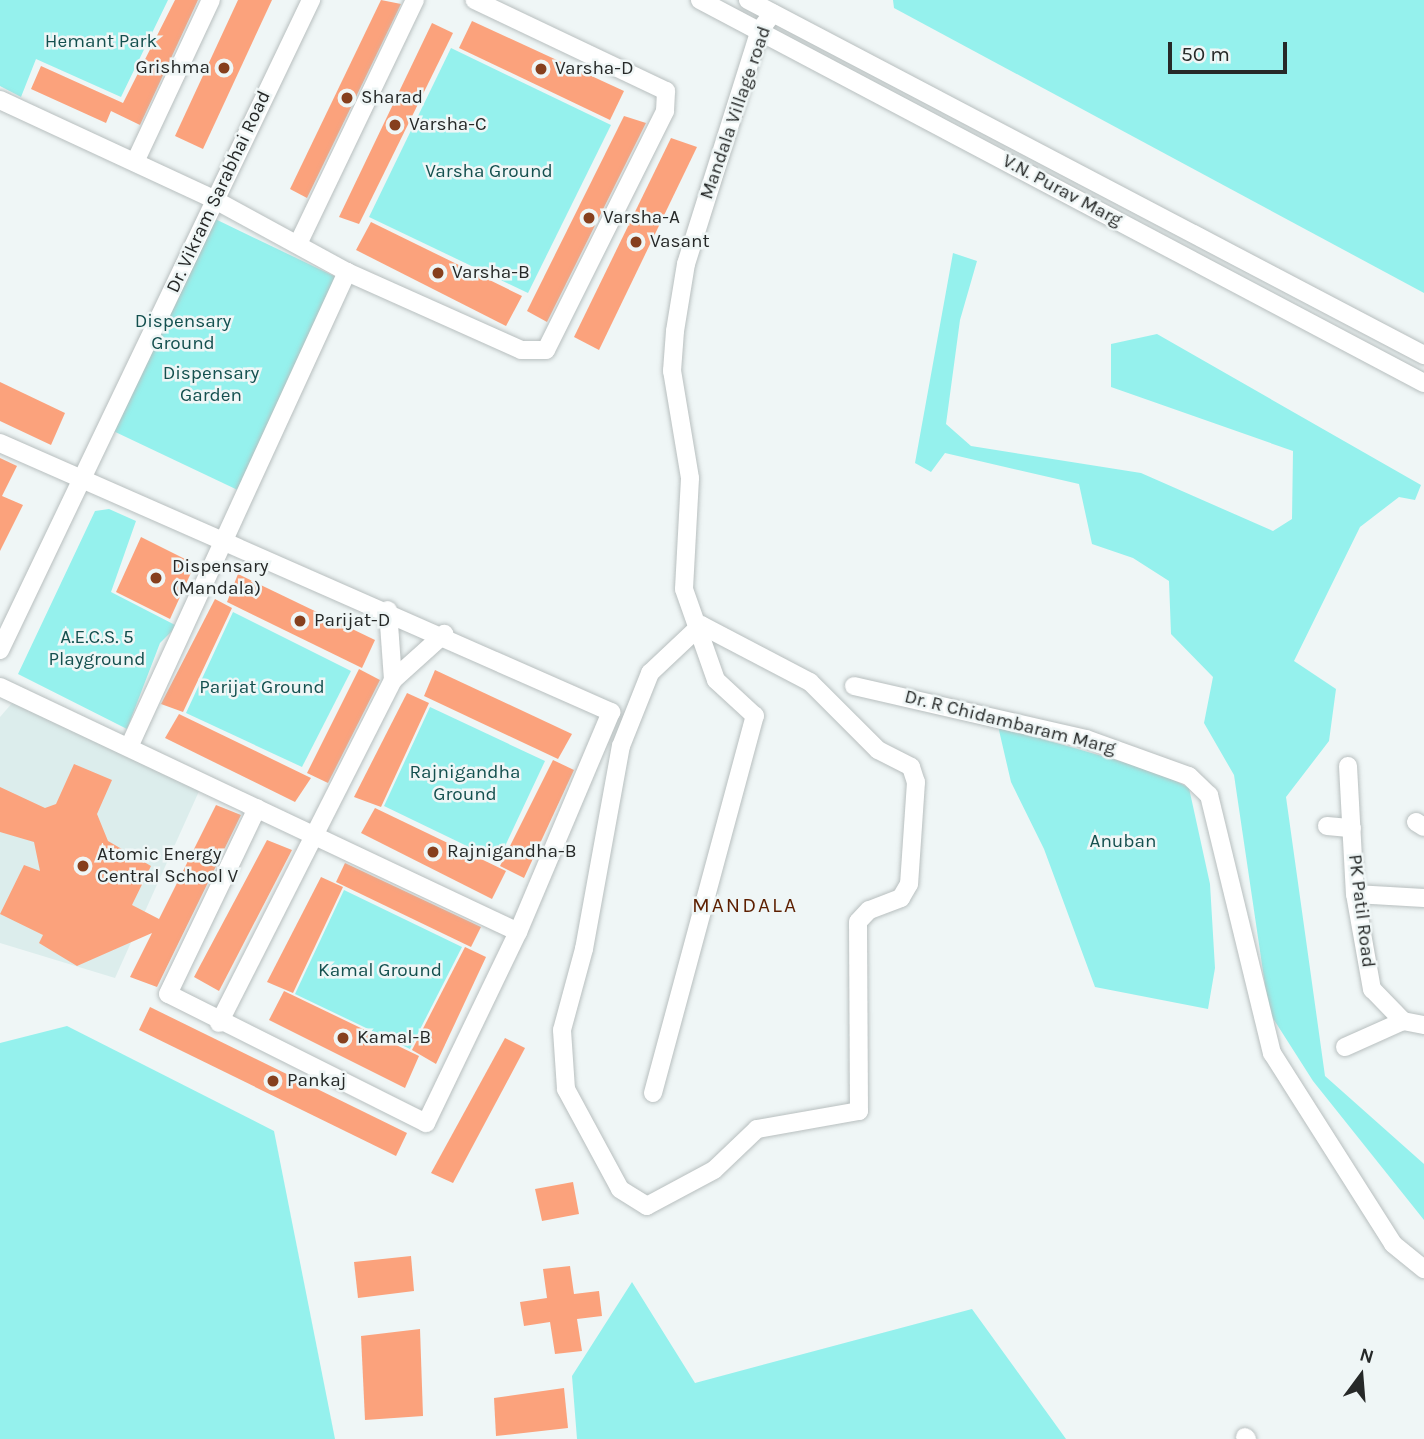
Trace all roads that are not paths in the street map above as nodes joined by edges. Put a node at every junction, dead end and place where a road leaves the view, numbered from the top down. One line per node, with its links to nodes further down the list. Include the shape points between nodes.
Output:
1 (211, 0): 12 (street)
2 (311, 0): 13 (street, Dr. Vikram Sarabhai Road)
3 (415, 0): 14 (street)
4 (474, 0): 15 (street, via 666,91 665,111 546,351 521,351)
5 (700, 0): 8 (street, V.N. Purav Marg)
6 (748, 0): 7 (street, V.N. Purav Marg)
7 (773, 13): 8 (street, Mandala Village road); 10 (street, V.N. Purav Marg)
8 (760, 30): 11 (street, V.N. Purav Marg); 22 (street, Mandala Village road, via 686,264 672,371 690,478 684,589)
9 (0, 100): 12 (street)
10 (1010, 139): 11 (street); 16 (street, V.N. Purav Marg)
11 (1001, 158): 17 (street, V.N. Purav Marg)
12 (135, 162): 13 (street)
13 (215, 200): 14 (street); 19 (street, Dr. Vikram Sarabhai Road)
14 (298, 244): 15 (street)
15 (347, 272): 20 (street)
16 (1424, 355)
17 (1424, 383)
18 (0, 443): 19 (street)
19 (81, 481): 20 (street); 24 (street, Dr. Vikram Sarabhai Road)
20 (224, 541): 21 (street); 28 (street)
21 (388, 610): 23 (street); 25 (street)
22 (701, 625): 22 (street, via 810,682 878,750 911,767 916,782 909,884 901,898 869,910 858,922 859,1111 757,1129 713,1170 647,1206 620,1189 565,1089 562,1030 584,949 621,746 650,673); 41 (street, Mandala Village road, via 716,680 755,716 753,736 701,901 692,964)
23 (443, 634): 25 (street); 36 (street, via 611,712)
24 (0, 650)
25 (393, 680): 33 (street)
26 (854, 686): 42 (street, Dr. R Chidambaram Marg, via 1086,739 1189,776 1209,794 1272,1053 1385,1233)
27 (0, 687): 28 (street)
28 (129, 747): 30 (street)
29 (1349, 765): 32 (street, PK Patil Road)
30 (257, 808): 33 (street); 38 (street, via 168,994)
31 (1327, 826): 32 (street)
32 (1352, 828): 34 (street, PK Patil Road)
33 (318, 834): 36 (street); 38 (street, via 306,842)
34 (1355, 894): 35 (street); 37 (street, PK Patil Road, via 1372,989)
35 (1424, 898)
36 (518, 932): 38 (street, via 426,1123)
37 (1403, 1021): 39 (street); 40 (street)
38 (219, 1023)
39 (1424, 1025)
40 (1345, 1047)
41 (653, 1093)
42 (1424, 1269)

